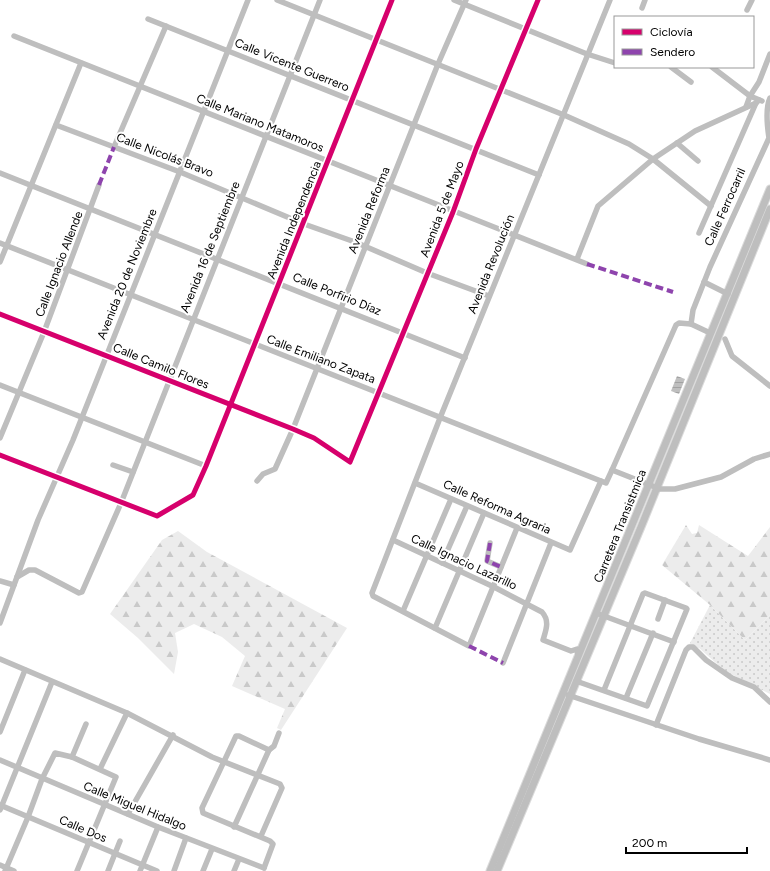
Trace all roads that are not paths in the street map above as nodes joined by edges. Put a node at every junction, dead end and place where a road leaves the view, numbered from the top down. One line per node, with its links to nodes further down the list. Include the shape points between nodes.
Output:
1 (248, 0): 19 (street, Avenida 20 de Noviembre)
2 (277, 0): 13 (street)
3 (320, 0): 13 (street, Avenida 16 de Septiembre)
4 (392, 0): 18 (street, Avenida Independencia)
5 (454, 0): 10 (street)
6 (538, 0): 16 (street, Avenida 5 de Mayo)
7 (610, 0): 20 (street, Avenida Revolución)
8 (645, 0): 11 (street)
9 (752, 0): 12 (street)
10 (466, 2): 16 (street); 24 (street, Avenida Reforma)
11 (642, 8)
12 (747, 10)
13 (314, 15): 18 (street); 27 (street, Avenida 16 de Septiembre)
14 (148, 19): 15 (street, Calle Vicente Guerrero)
15 (166, 26): 19 (street, Calle Vicente Guerrero); 29 (street)
16 (526, 29): 20 (street); 30 (street, Avenida 5 de Mayo)
17 (14, 36): 22 (street, Calle Mariano Matamoros)
18 (376, 39): 24 (street); 33 (street, Avenida Independencia)
19 (228, 50): 27 (street, Calle Vicente Guerrero); 36 (street, Avenida 20 de Noviembre)
20 (587, 54): 23 (street); 37 (street, Avenida Revolución)
21 (770, 54): 31 (street, via 759,82)
22 (81, 63): 29 (street, Calle Mariano Matamoros); 38 (street)
23 (614, 63)
24 (438, 64): 30 (street); 39 (street, Avenida Reforma)
25 (672, 68): 28 (street)
26 (713, 68): 31 (street)
27 (290, 75): 33 (street, Calle Vicente Guerrero); 40 (street, Avenida 16 de Septiembre)
28 (691, 82)
29 (141, 87): 36 (street, Calle Mariano Matamoros); 42 (street)
30 (500, 89): 37 (street); 43 (street, Avenida 5 de Mayo)
31 (750, 96): 34 (street); 35 (street)
32 (769, 100): 34 (street); 72 (street, Calle Ferrocarril, via 769,138)
33 (352, 101): 39 (street, Calle Vicente Guerrero); 46 (street, Avenida Independencia)
34 (758, 102): 35 (street); 55 (street)
35 (746, 107): 41 (street)
36 (204, 112): 40 (street, Calle Mariano Matamoros); 47 (street, Avenida 20 de Noviembre)
37 (564, 115): 44 (street, via 629,144); 49 (street, Avenida Revolución)
38 (56, 125): 42 (street, Calle Nicolás Bravo); 50 (street)
39 (414, 125): 43 (street, Calle Vicente Guerrero); 52 (street, Avenida Reforma)
40 (266, 137): 46 (street, Calle Mariano Matamoros); 54 (street, Avenida 16 de Septiembre)
41 (678, 143): 44 (street); 45 (street)
42 (114, 147): 47 (street, Calle Nicolás Bravo)
43 (476, 149): 49 (street, Calle Vicente Guerrero); 58 (street, Avenida 5 de Mayo)
44 (653, 159): 55 (street); 67 (street, via 598,206)
45 (698, 161)
46 (328, 162): 52 (street, Calle Mariano Matamoros); 59 (street, Avenida Independencia)
47 (180, 172): 54 (street, Calle Nicolás Bravo); 61 (street, Avenida 20 de Noviembre)
48 (0, 173): 50 (street, Calle Porfirio Díaz)
49 (539, 175): 62 (street, Avenida Revolución)
50 (32, 185): 56 (street, Calle Porfirio Díaz); 64 (street)
51 (99, 185): 56 (street, Calle Ignacio Allende)
52 (390, 187): 58 (street, Calle Mariano Matamoros); 65 (street, Avenida Reforma)
53 (770, 189): 74 (main road, Carretera Transistmica)
54 (241, 198): 59 (street, Calle Nicolás Bravo); 66 (street, Avenida 16 de Septiembre)
55 (711, 206): 60 (street)
56 (91, 209): 61 (street, Calle Porfirio Díaz); 70 (street, Calle Ignacio Allende)
57 (770, 209): 113 (main road, Carretera Transistmica)
58 (453, 212): 62 (street, Calle Mariano Matamoros); 71 (street, Avenida 5 de Mayo)
59 (304, 224): 65 (street, Calle Nicolás Bravo); 73 (street, Avenida Independencia)
60 (699, 233)
61 (156, 234): 66 (street, Calle Porfirio Díaz); 75 (street, Avenida 20 de Noviembre)
62 (514, 236): 67 (street, Calle Mariano Matamoros); 76 (street, Avenida Revolución)
63 (0, 243): 64 (street, Calle Emiliano Zapata)
64 (7, 246): 68 (street); 70 (street, Calle Emiliano Zapata)
65 (366, 247): 71 (street, Calle Nicolás Bravo); 77 (street, Avenida Reforma)
66 (217, 259): 73 (street, Calle Porfirio Díaz); 79 (street, Avenida 16 de Septiembre)
67 (577, 259): 69 (street, Calle Mariano Matamoros)
68 (0, 262)
69 (587, 264)
70 (68, 271): 75 (street, Calle Emiliano Zapata); 81 (street, Calle Ignacio Allende)
71 (428, 273): 76 (street, Calle Nicolás Bravo); 83 (street, Avenida 5 de Mayo)
72 (704, 282): 74 (street); 80 (street, Calle Ferrocarril, via 691,316)
73 (279, 283): 77 (street, Calle Porfirio Díaz); 85 (street, Avenida Independencia)
74 (728, 294): 101 (main road, Carretera Transistmica)
75 (131, 295): 79 (street, Calle Emiliano Zapata); 86 (street, Avenida 20 de Noviembre)
76 (489, 296): 87 (street, Avenida Revolución)
77 (341, 308): 83 (street, Calle Porfirio Díaz); 88 (street, Avenida Reforma)
78 (0, 314): 81 (street, Calle Camilo Flores)
79 (193, 319): 85 (street, Calle Emiliano Zapata); 89 (street, Avenida 16 de Septiembre)
80 (691, 324): 82 (street); 106 (street, via 676,325)
81 (44, 332): 86 (street, Calle Camilo Flores); 92 (street, Calle Ignacio Allende)
82 (708, 332)
83 (404, 333): 87 (street, Calle Porfirio Díaz); 93 (street, Avenida 5 de Mayo)
84 (725, 339): 91 (street, via 732,356)
85 (254, 344): 88 (street, Calle Emiliano Zapata); 94 (street, Avenida Independencia)
86 (106, 355): 89 (street, Calle Camilo Flores); 95 (street, Avenida 20 de Noviembre)
87 (466, 358): 96 (street, Avenida Revolución)
88 (316, 369): 93 (street, Calle Emiliano Zapata); 97 (street, Avenida Reforma)
89 (168, 380): 94 (street, Calle Camilo Flores); 100 (street, Avenida 16 de Septiembre)
90 (0, 385): 92 (street)
91 (770, 386)
92 (20, 393): 95 (street); 98 (street, Calle Ignacio Allende)
93 (379, 393): 96 (street, Calle Emiliano Zapata); 99 (street, Avenida 5 de Mayo, via 350,462)
94 (230, 405): 97 (street, Calle Camilo Flores); 105 (street, Avenida Independencia)
95 (82, 418): 100 (street); 108 (street, Avenida 20 de Noviembre)
96 (440, 418): 110 (street, Calle Emiliano Zapata); 111 (street, Avenida Revolución)
97 (294, 429): 99 (street, Calle Camilo Flores); 109 (street, Avenida Reforma, via 275,469 262,474)
98 (0, 438)
99 (314, 438)
100 (144, 442): 105 (street); 107 (street, Avenida 16 de Septiembre)
101 (663, 451): 112 (main road, Carretera Transistmica); 113 (main road, via 663,458 654,480)
102 (770, 454): 113 (street, via 754,459 721,477 675,489)
103 (0, 455): 108 (street)
104 (113, 465): 107 (street)
105 (206, 466): 115 (street, Avenida Independencia, via 193,495 157,516)
106 (612, 470): 110 (street, via 606,483); 112 (street)
107 (133, 472): 115 (street, Avenida 16 de Septiembre)
108 (58, 477): 115 (street); 127 (street, Avenida 20 de Noviembre, via 38,520)
109 (257, 481)
110 (601, 482): 122 (street, Calle Reforma Agraria, via 570,550)
111 (415, 483): 114 (street, Calle Reforma Agraria); 120 (street, Avenida Revolución)
112 (649, 485): 113 (street); 118 (main road, via 651,493); 134 (main road, Carretera Transistmica)
113 (657, 488): 118 (main road, Carretera Transistmica)
114 (451, 499): 116 (street, Calle Reforma Agraria); 123 (street)
115 (121, 503): 127 (street, Avenida 16 de Septiembre, via 82,592 79,593 35,570 29,570)
116 (467, 506): 117 (street, Calle Reforma Agraria); 124 (street)
117 (484, 513): 119 (street, Calle Reforma Agraria); 126 (street)
118 (640, 527): 134 (main road, Carretera Transistmica)
119 (517, 528): 122 (street, Calle Reforma Agraria); 125 (street)
120 (392, 540): 123 (street, Calle Ignacio Lazarillo); 133 (street, Avenida Revolución, via 372,593 373,596)
121 (490, 543): 125 (street, via 487,560)
122 (551, 543): 132 (street)
123 (426, 556): 124 (street, Calle Ignacio Lazarillo); 133 (street)
124 (442, 563): 126 (street, Calle Ignacio Lazarillo)
125 (501, 567): 130 (street)
126 (460, 571): 130 (street, Calle Ignacio Lazarillo); 138 (street)
127 (17, 577): 129 (street, Avenida 20 de Noviembre)
128 (0, 581): 129 (street)
129 (14, 585): 136 (street, Avenida 20 de Noviembre)
130 (494, 587): 132 (street, Calle Ignacio Lazarillo); 138 (street, via 470,646)
131 (665, 600): 135 (street); 137 (street, via 644,593); 140 (street, via 687,609)
132 (526, 603): 141 (street, Calle Ignacio Lazarillo, via 546,616 548,623 543,640 571,651 577,649); 143 (street)
133 (403, 612): 138 (street)
134 (599, 614): 137 (street); 141 (main road, Carretera Transistmica); 145 (main road, Carretera Transistmica)
135 (658, 619)
136 (0, 623)
137 (630, 625): 139 (street); 147 (street)
138 (435, 628)
139 (653, 633): 140 (street); 149 (street)
140 (674, 642): 149 (street, via 649,705)
141 (578, 656): 148 (main road, Carretera Transistmica, via 578,666 570,684)
142 (0, 659): 144 (street)
143 (503, 663)
144 (25, 670): 146 (street); 154 (street)
145 (578, 681): 147 (street); 148 (main road, Carretera Transistmica)
146 (52, 682): 151 (street); 162 (street)
147 (604, 690): 149 (street)
148 (569, 695): 153 (street); 190 (main road, Carretera Transistmica); 191 (main road, Carretera Transistmica)
149 (626, 698)
150 (770, 702): 153 (street, via 754,687 732,678 706,660 693,647 689,647)
151 (127, 713): 156 (street); 163 (street)
152 (86, 724): 158 (street)
153 (656, 725): 160 (street)
154 (0, 732)
155 (279, 733): 157 (street, via 274,746)
156 (173, 735): 161 (street); 168 (street)
157 (269, 750): 161 (street, via 236,736); 164 (street)
158 (72, 757): 163 (street); 165 (street, via 53,754)
159 (0, 760): 162 (street, Calle Miguel Hidalgo)
160 (770, 760)
161 (223, 762): 164 (street); 171 (street, via 202,808 203,812)
162 (16, 767): 165 (street, Calle Miguel Hidalgo); 167 (street)
163 (100, 769): 166 (street, via 116,776)
164 (258, 776): 171 (street); 172 (street, via 280,784 282,788)
165 (42, 779): 166 (street, Calle Miguel Hidalgo); 169 (street)
166 (103, 805): 168 (street, Calle Miguel Hidalgo); 175 (street)
167 (1, 807): 169 (street, Calle Dos)
168 (128, 814): 170 (street, Calle Miguel Hidalgo)
169 (28, 817): 175 (street, Calle Dos); 181 (street)
170 (158, 827): 173 (street, Calle Miguel Hidalgo); 180 (street)
171 (234, 827): 172 (street)
172 (261, 836): 182 (street, via 273,844)
173 (186, 838): 176 (street, Calle Miguel Hidalgo); 187 (street)
174 (120, 841): 177 (street)
175 (88, 843): 177 (street, Calle Dos); 184 (street)
176 (212, 849): 178 (street, Calle Miguel Hidalgo); 188 (street)
177 (115, 854): 180 (street, Calle Dos); 185 (street)
178 (239, 859): 182 (street, Calle Miguel Hidalgo); 189 (street)
179 (0, 865): 181 (street)
180 (142, 868): 186 (street, Calle Dos)
181 (6, 869): 183 (street)
182 (265, 870)
183 (14, 871)
184 (77, 871)
185 (108, 871)
186 (157, 871)
187 (174, 871)
188 (203, 871)
189 (234, 871)
190 (490, 871)
191 (497, 871)

